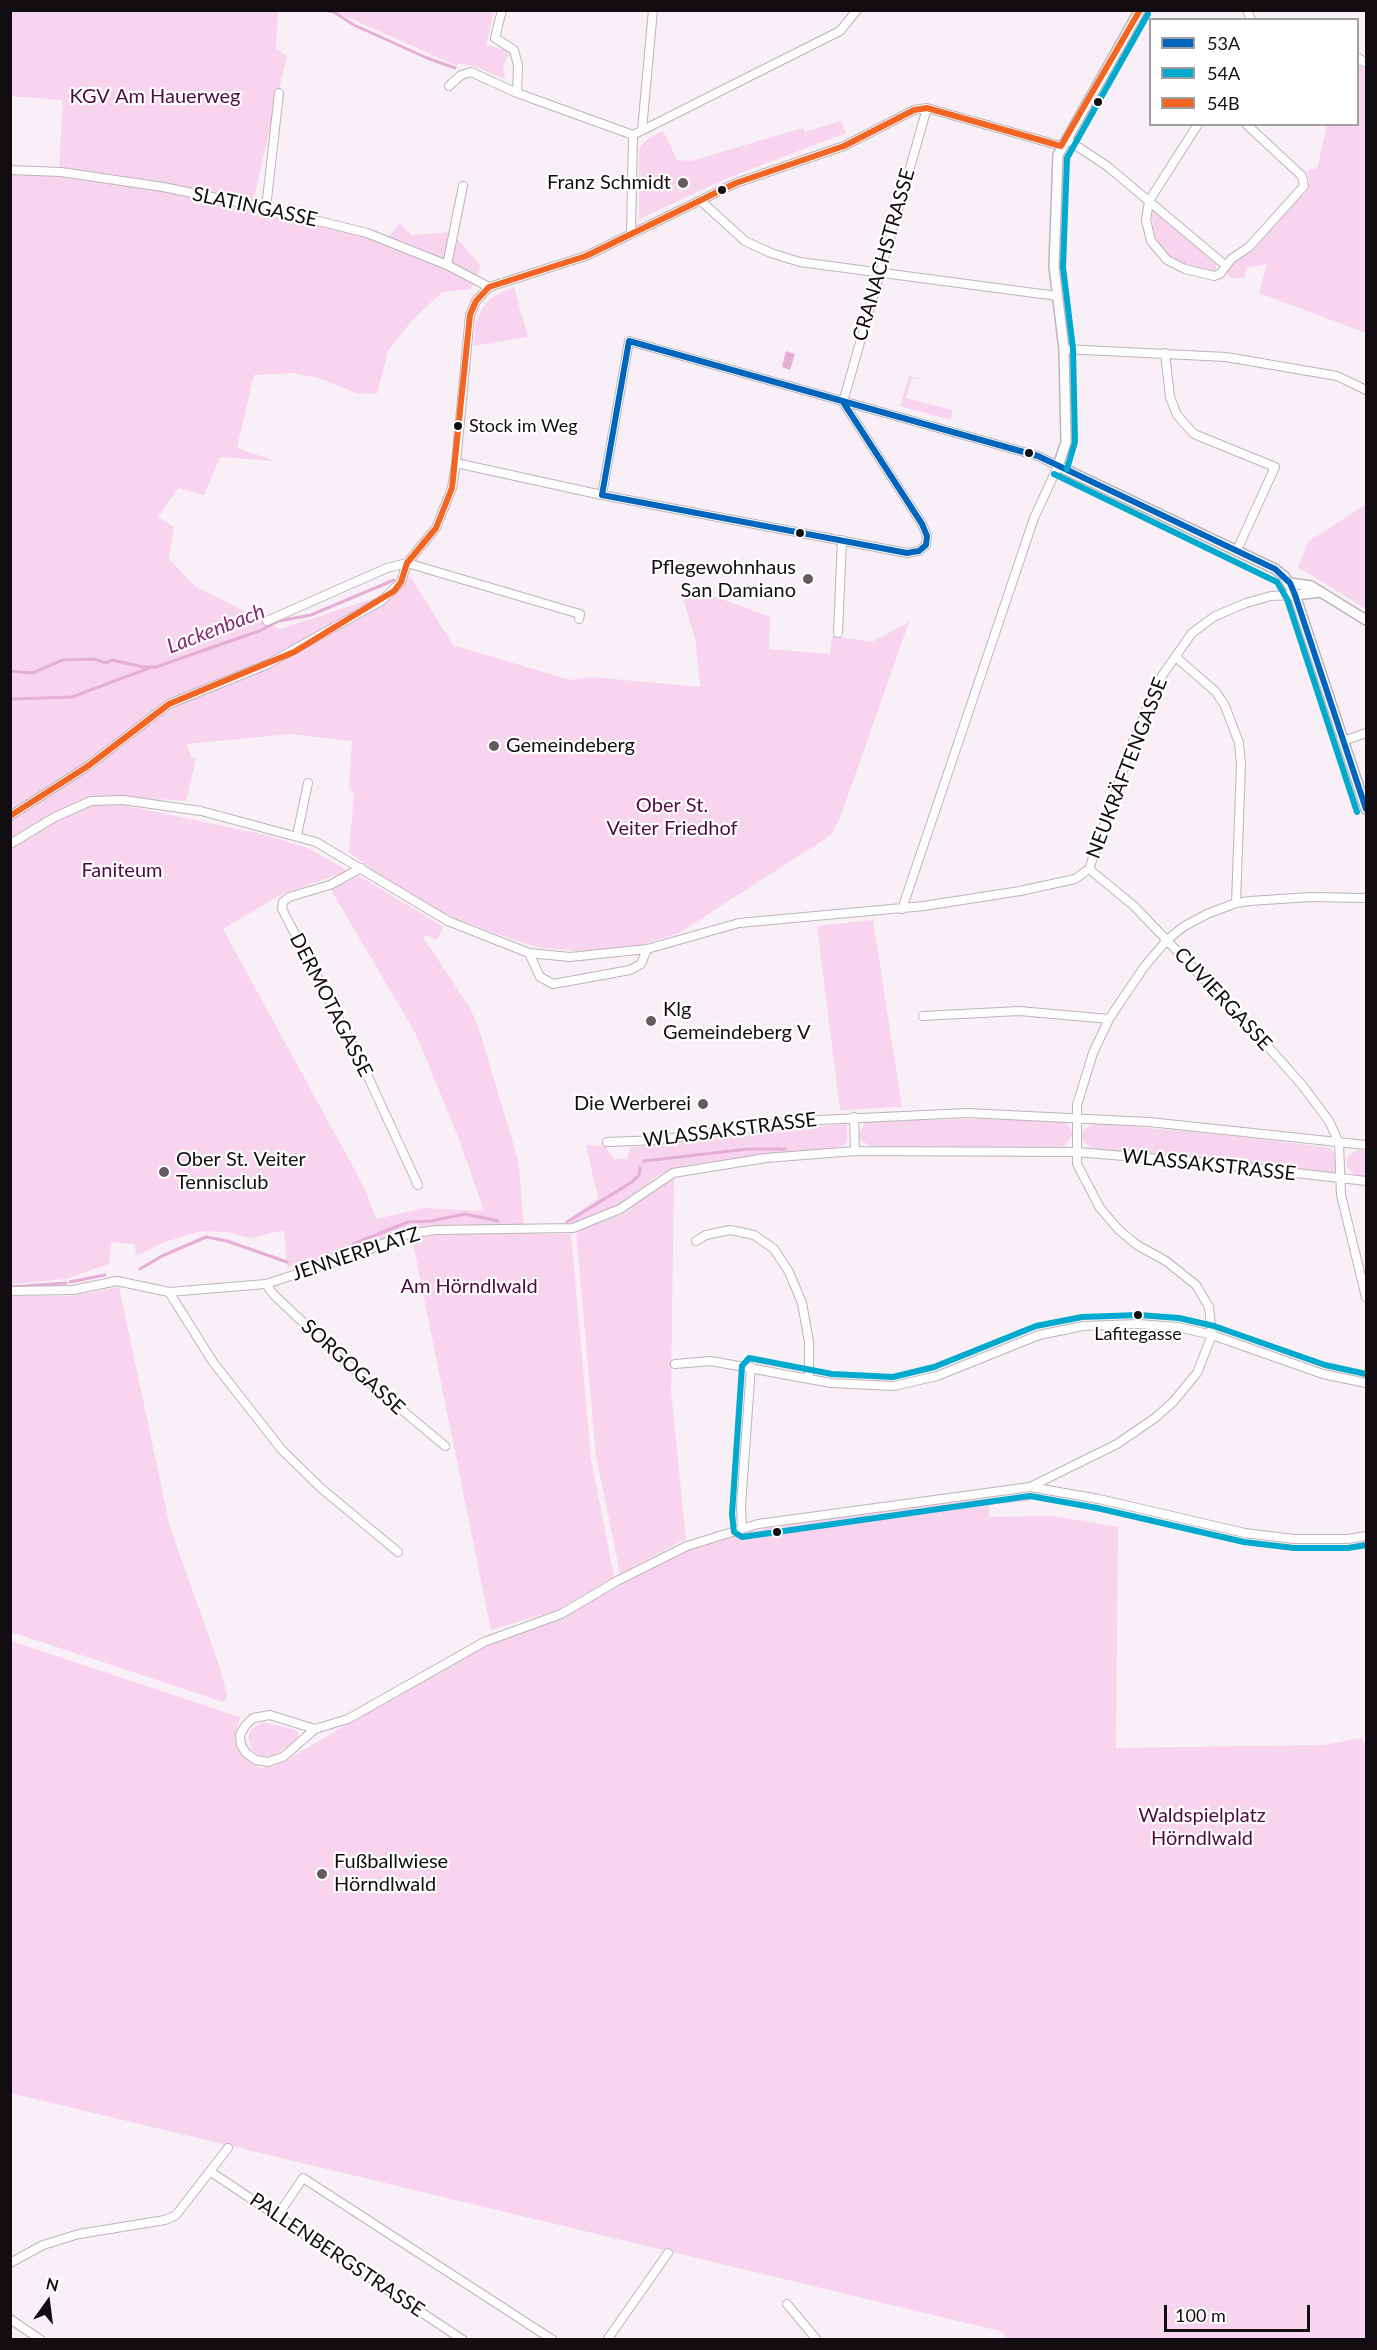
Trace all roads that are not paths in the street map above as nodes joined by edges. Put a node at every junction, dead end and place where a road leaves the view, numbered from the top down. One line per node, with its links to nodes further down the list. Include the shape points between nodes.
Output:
1 (502, 10): 7 (street, via 495,38 514,50)
2 (653, 10): 11 (street)
3 (857, 10): 11 (street, via 840,31)
4 (1140, 10): 13 (street)
5 (449, 86): 7 (street, via 471,72)
6 (279, 93): 18 (street)
7 (517, 93): 12 (street)
8 (927, 108): 13 (street); 16 (street, via 915,110 844,146 736,183); 22 (street, CRANACHSTRASSE)
9 (1196, 126): 17 (street)
10 (1248, 126): 20 (street, via 1302,176 1305,186 1249,246)
11 (642, 130): 12 (street)
12 (633, 135): 19 (street)
13 (1063, 143): 17 (street, via 1096,158); 24 (street, via 1056,169 1053,237)
14 (10, 170): 18 (street, SLATINGASSE, via 61,172)
15 (463, 186): 21 (street)
16 (701, 201): 19 (street); 22 (street, via 745,241 771,253 800,262)
17 (1149, 201): 20 (street); 20 (street, via 1147,229 1158,252 1167,260 1210,276 1218,276)
18 (266, 208): 21 (street, SLATINGASSE, via 367,233)
19 (631, 234): 23 (street, via 586,256)
20 (1225, 265)
21 (447, 266): 23 (street, SLATINGASSE)
22 (878, 273): 24 (street); 28 (street, CRANACHSTRASSE)
23 (489, 286): 29 (street, via 470,315)
24 (1057, 296): 25 (street)
25 (1064, 349): 26 (street); 30 (street, via 1066,442)
26 (1165, 353): 27 (street, via 1281,365 1337,376); 33 (street, via 1170,397 1177,415 1194,434 1275,467)
27 (1366, 390)
28 (843, 402): 30 (street, via 1038,456); 31 (street, via 629,341); 32 (street, via 927,536 926,545 919,551 907,553)
29 (456, 463): 31 (street); 34 (street, via 444,511 427,541)
30 (1058, 466): 33 (street); 54 (street, via 1034,518)
31 (602, 495): 32 (street)
32 (842, 540): 41 (street)
33 (1237, 550): 35 (street, via 1275,569)
34 (406, 563): 38 (street, via 580,614); 40 (street); 47 (street, via 394,591 381,601 294,651 169,704 88,765)
35 (1290, 583): 36 (street); 37 (street)
36 (1321, 592): 37 (street); 39 (street)
37 (1295, 594): 42 (street, NEUKRÄFTENGASSE, via 1260,598 1215,616 1192,633); 44 (street)
38 (579, 619)
39 (1366, 620)
40 (267, 621)
41 (838, 633)
42 (1177, 657): 51 (street, NEUKRÄFTENGASSE, via 1163,671 1146,709); 53 (street, via 1216,692 1239,742)
43 (1366, 733): 44 (street)
44 (1343, 741): 46 (street)
45 (308, 783): 48 (street)
46 (1366, 809)
47 (10, 816)
48 (297, 835): 49 (street, NEUKRÄFTENGASSE, via 201,811 103,800 78,805); 50 (street, NEUKRÄFTENGASSE, via 335,851)
49 (10, 844)
50 (361, 868): 57 (street, NEUKRÄFTENGASSE, via 448,921); 70 (street, DERMOTAGASSE, via 330,885 289,897 282,909 358,1055)
51 (1089, 869): 54 (street, NEUKRÄFTENGASSE, via 1075,879 1057,884); 55 (street, CUVIERGASSE)
52 (1366, 898): 53 (street, via 1310,897)
53 (1236, 903): 55 (street, via 1194,921)
54 (902, 909): 56 (street, NEUKRÄFTENGASSE, via 739,923)
55 (1167, 940): 59 (street); 63 (street, CUVIERGASSE, via 1302,1085 1329,1121)
56 (647, 949): 57 (street, NEUKRÄFTENGASSE, via 570,957); 57 (street, via 641,964 630,970 553,984 540,977)
57 (529, 953)
58 (922, 1016): 59 (street, via 1019,1011)
59 (1109, 1019): 61 (street, via 1087,1071)
60 (854, 1117): 61 (street, WLASSAKSTRASSE, via 967,1113); 62 (street, WLASSAKSTRASSE); 65 (street)
61 (1077, 1117): 63 (street, WLASSAKSTRASSE); 66 (street)
62 (607, 1143)
63 (1339, 1143): 64 (street, WLASSAKSTRASSE); 68 (street)
64 (1366, 1145)
65 (855, 1151): 66 (street, WLASSAKSTRASSE); 67 (street, WLASSAKSTRASSE, via 766,1158)
66 (1077, 1152): 68 (street, WLASSAKSTRASSE); 76 (street, via 1082,1177 1106,1216 1137,1245 1184,1274 1204,1296)
67 (673, 1173): 72 (street, JENNERPLATZ, via 620,1209 573,1228 408,1234)
68 (1341, 1179): 69 (street, WLASSAKSTRASSE); 75 (street, via 1341,1195)
69 (1366, 1181)
70 (418, 1185)
71 (696, 1241): 79 (street, via 730,1230 754,1235 774,1250 789,1272 804,1312)
72 (266, 1284): 74 (street, JENNERPLATZ); 81 (street, SORGOGASSE, via 346,1364)
73 (10, 1292): 74 (street, via 73,1290 117,1281)
74 (169, 1292): 85 (street, via 213,1362 276,1442 322,1489)
75 (1366, 1297)
76 (1212, 1335): 79 (street, via 1138,1324 1083,1326 1022,1340 917,1382 875,1387); 80 (street, via 1323,1374); 82 (street, via 1197,1373 1155,1418 1117,1444)
77 (675, 1364): 78 (street, via 711,1361)
78 (751, 1367): 79 (street); 83 (street)
79 (809, 1379)
80 (1366, 1383)
81 (445, 1446)
82 (1030, 1487): 83 (street); 84 (street, via 1245,1533 1294,1539)
83 (742, 1528): 86 (street, via 670,1554 561,1614 484,1642 348,1719)
84 (1366, 1536)
85 (398, 1552)
86 (315, 1729): 86 (street, via 270,1715 256,1716 240,1735 241,1745 256,1761 268,1762 283,1757)
87 (228, 2148): 88 (street)
88 (211, 2172): 89 (street, PALLENBERGSTRASSE); 91 (street, via 176,2215 165,2220 79,2234 43,2245)
89 (278, 2215): 95 (street, PALLENBERGSTRASSE); 96 (street, via 303,2178)
90 (668, 2253): 97 (street)
91 (10, 2263)
92 (787, 2304): 98 (street)
93 (10, 2319): 94 (street)
94 (41, 2340)
95 (463, 2340)
96 (553, 2340)
97 (608, 2340)
98 (817, 2340)

